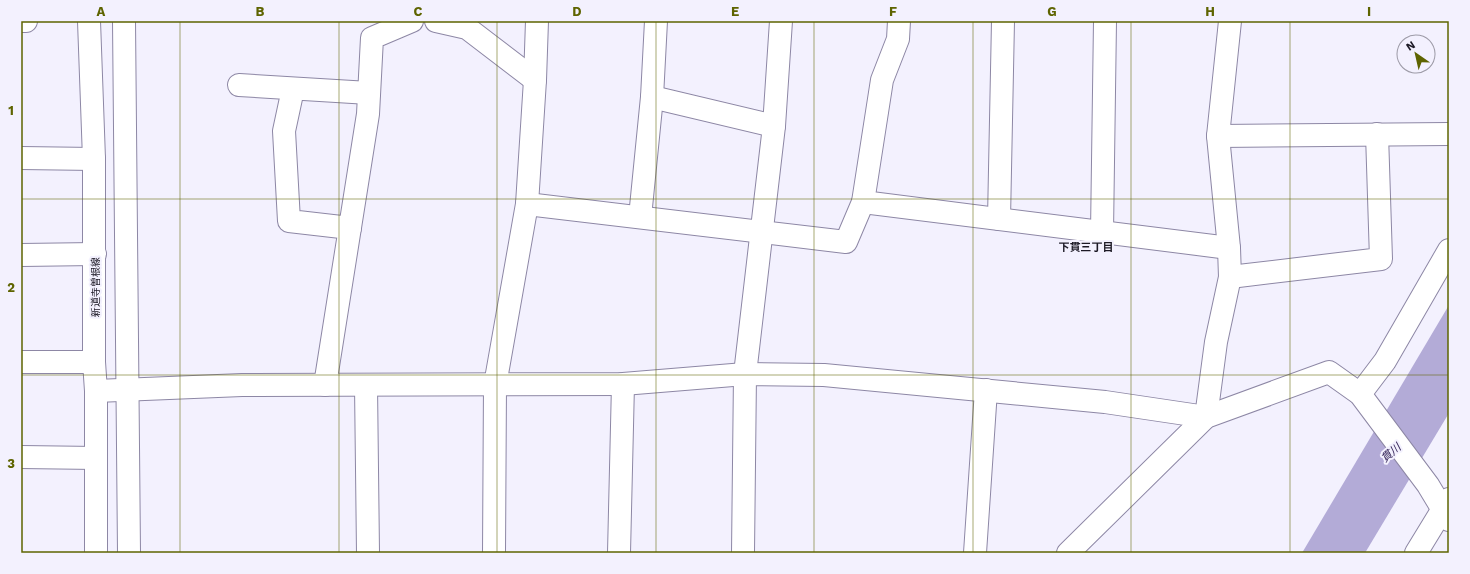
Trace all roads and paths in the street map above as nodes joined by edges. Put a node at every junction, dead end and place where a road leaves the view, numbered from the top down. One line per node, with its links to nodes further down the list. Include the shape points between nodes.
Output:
1 (21, 21): 2 (street)
2 (26, 21)
3 (89, 21): 24 (street, 新道寺曽根線)
4 (124, 21): 44 (street)
5 (412, 21): 17 (street, via 372,38)
6 (436, 21): 14 (street, via 467,28)
7 (537, 21): 14 (street)
8 (656, 21): 18 (street)
9 (781, 21): 19 (street)
10 (899, 21): 25 (street, via 898,39 882,80)
11 (1003, 21): 28 (street)
12 (1105, 21): 31 (street)
13 (1230, 21): 22 (street)
14 (536, 80): 26 (street)
15 (239, 85): 16 (street)
16 (293, 88): 17 (street); 29 (street, via 284,132 289,221)
17 (369, 93): 29 (street)
18 (652, 97): 19 (street); 27 (street)
19 (774, 126): 30 (street)
20 (1377, 134): 21 (street); 22 (street); 36 (street, via 1381,259)
21 (1449, 134)
22 (1218, 136): 32 (street)
23 (21, 158): 24 (street)
24 (94, 159): 34 (street, 新道寺曽根線)
25 (863, 202): 28 (street); 30 (street, via 846,242)
26 (527, 204): 27 (street); 43 (street)
27 (640, 217): 30 (street)
28 (999, 219): 31 (street)
29 (350, 228): 41 (street)
30 (761, 232): 39 (street)
31 (1102, 232): 32 (street)
32 (1229, 248): 36 (street)
33 (1449, 250): 47 (street)
34 (95, 254): 35 (street); 38 (street, 新道寺曽根線)
35 (21, 255)
36 (1230, 277): 48 (street, via 1216,342)
37 (21, 362): 38 (street)
38 (94, 362): 46 (street, 新道寺曽根線)
39 (745, 374): 40 (street); 45 (street, via 824,375); 57 (street)
40 (623, 384): 43 (street); 56 (street)
41 (325, 385): 42 (street); 44 (street, via 242,385)
42 (366, 385): 43 (street); 54 (street)
43 (495, 385): 55 (street)
44 (127, 390): 46 (street); 53 (street)
45 (986, 390): 48 (street, via 1105,402); 58 (street)
46 (96, 391): 50 (street, 新道寺曽根線)
47 (1364, 400): 48 (street, via 1329,372); 51 (street)
48 (1206, 417): 59 (street)
49 (21, 458): 50 (street)
50 (96, 458): 52 (street, 新道寺曽根線)
51 (1447, 510): 60 (street)
52 (96, 553)
53 (129, 553)
54 (368, 553)
55 (494, 553)
56 (619, 553)
57 (743, 553)
58 (975, 553)
59 (1068, 553)
60 (1416, 553)

